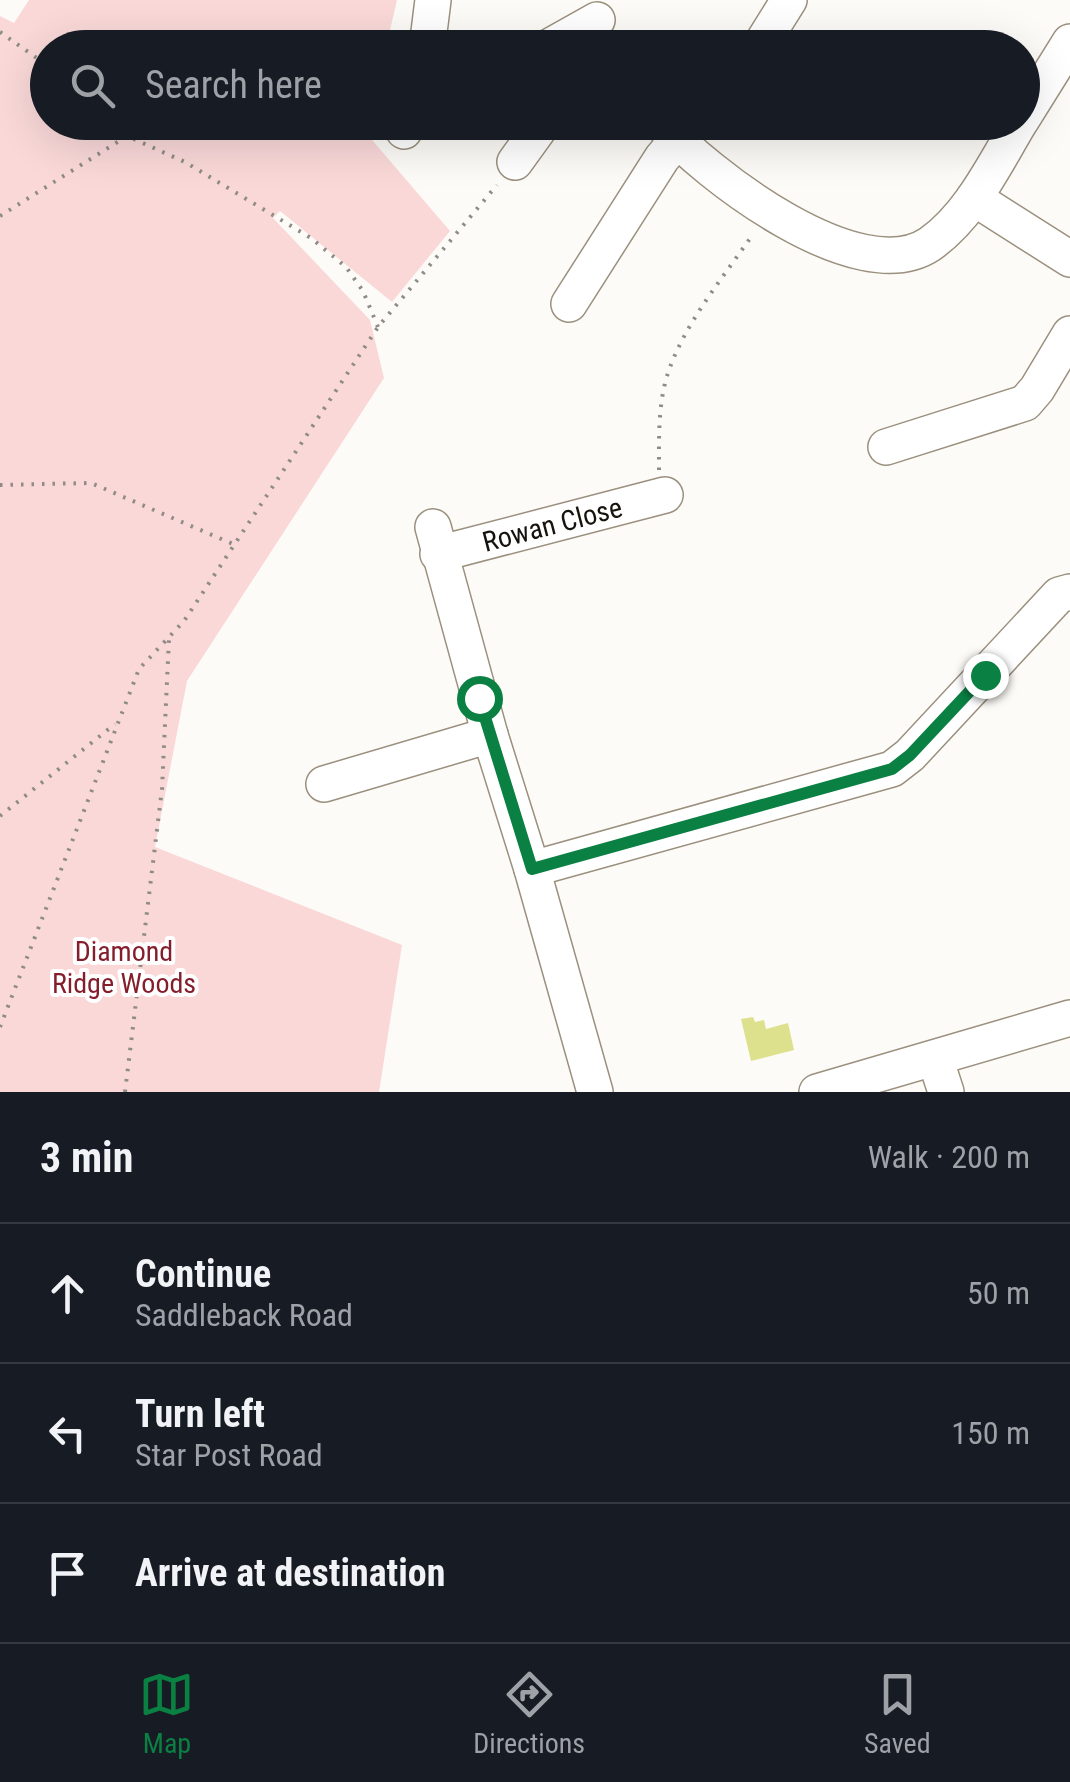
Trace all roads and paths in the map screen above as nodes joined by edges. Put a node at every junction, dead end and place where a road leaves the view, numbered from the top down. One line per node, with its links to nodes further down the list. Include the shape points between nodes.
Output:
1 (433, 0): 3 (street)
2 (789, 0): 4 (street)
3 (429, 30)
4 (770, 30)
5 (0, 32): 7 (path)
6 (1070, 42): 8 (street)
7 (30, 53)
8 (1040, 90)
9 (121, 140): 17 (path)
10 (136, 140): 20 (path, via 186,162 310,238 346,267)
11 (524, 140): 20 (path)
12 (669, 140): 19 (street)
13 (690, 140): 16 (street)
14 (1009, 140): 15 (street)
15 (974, 198): 16 (street, via 927,246 890,256 857,253 804,233); 18 (street)
16 (768, 208): 24 (path, via 684,338 667,376 659,424)
17 (0, 216)
18 (1070, 259)
19 (569, 304)
20 (378, 327): 25 (path)
21 (1070, 334): 22 (street, via 1025,403)
22 (886, 447)
23 (0, 485): 25 (path, via 91,483)
24 (665, 495): 29 (street, Rowan Close, via 436,540)
25 (234, 545): 27 (path)
26 (1070, 592): 32 (street, via 1059,595 892,769)
27 (169, 638): 28 (path, via 140,669); 36 (path, via 162,788)
28 (118, 722): 31 (path); 34 (path)
29 (490, 734): 30 (street); 32 (street)
30 (324, 784)
31 (0, 816)
32 (532, 869): 37 (street)
33 (1070, 1018): 35 (street)
34 (0, 1027)
35 (936, 1058): 38 (street); 39 (street)
36 (125, 1092)
37 (595, 1092)
38 (817, 1092)
39 (946, 1092)

